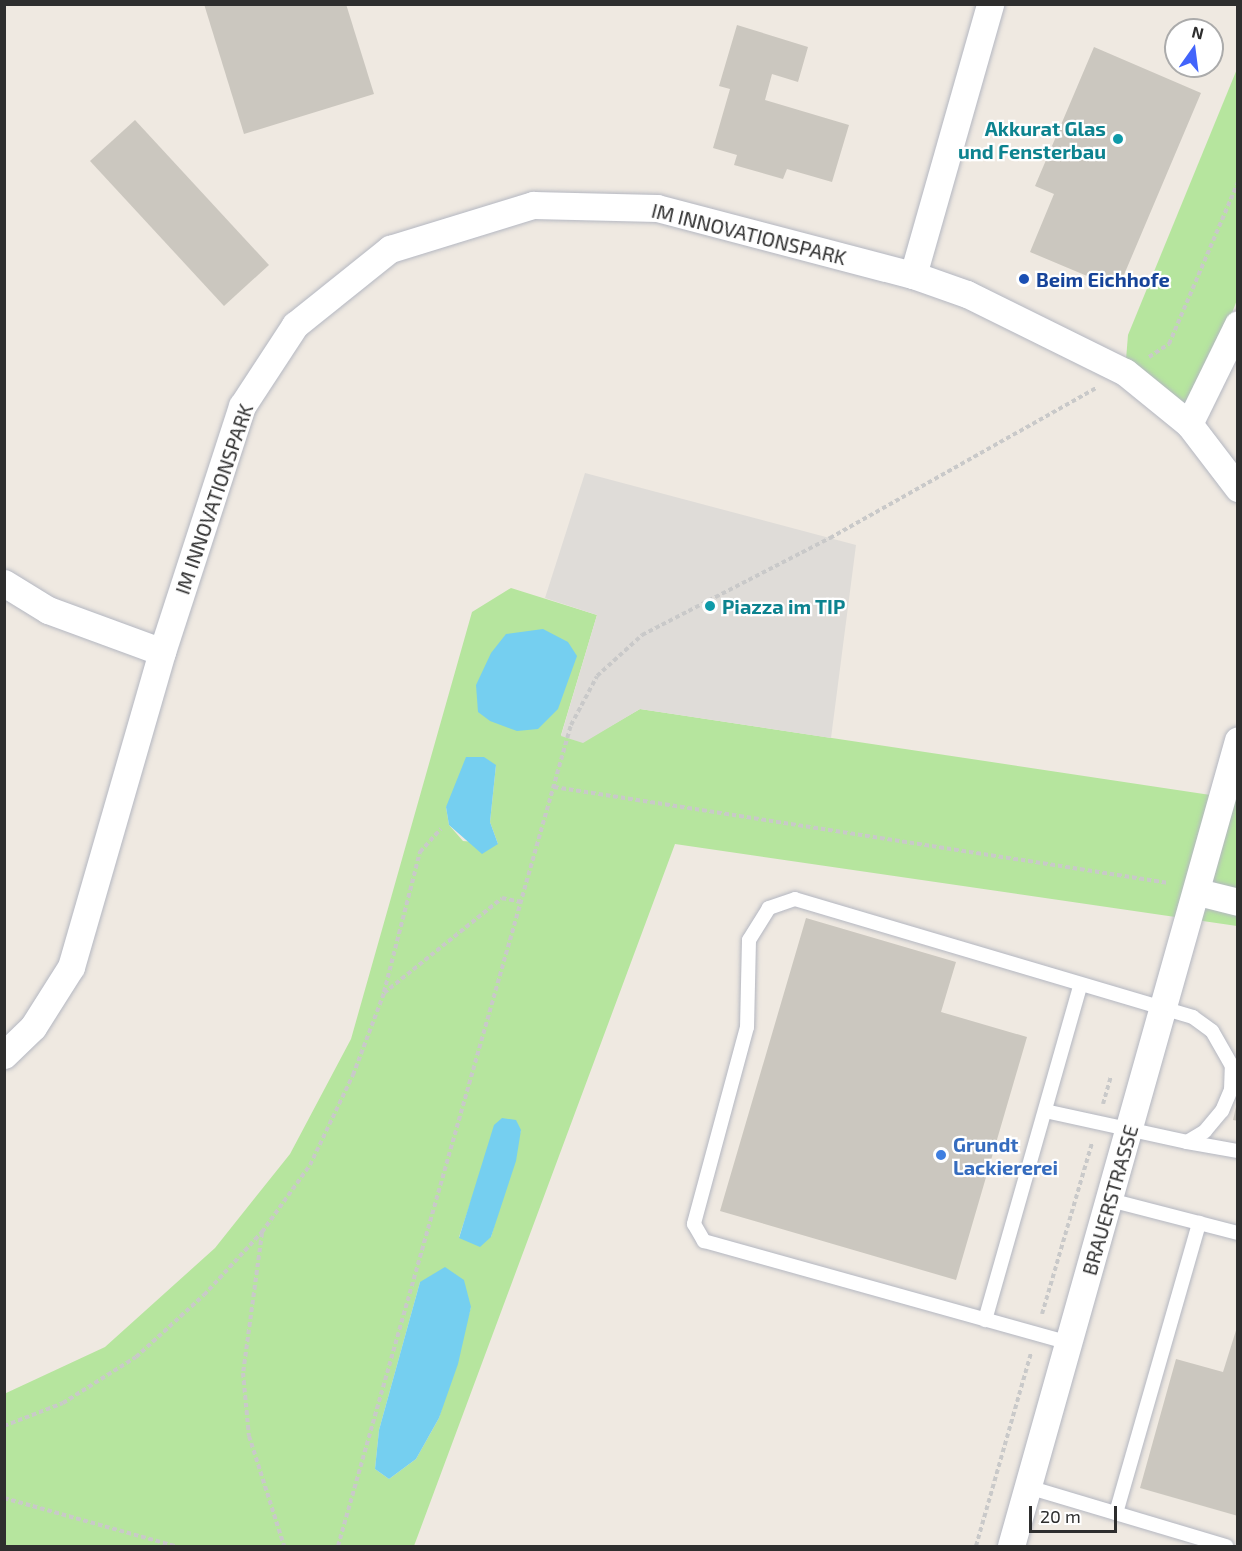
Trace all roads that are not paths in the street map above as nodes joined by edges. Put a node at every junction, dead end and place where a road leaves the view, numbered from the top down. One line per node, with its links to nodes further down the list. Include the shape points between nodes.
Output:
1 (990, 4): 2 (street)
2 (913, 275): 4 (street, IM INNOVATIONSPARK, via 967,294 1125,372); 7 (street, IM INNOVATIONSPARK, via 657,208 533,205 390,249 295,325 242,406)
3 (1238, 324): 4 (street)
4 (1189, 424): 5 (street, IM INNOVATIONSPARK)
5 (1237, 487)
6 (4, 582): 7 (street, via 48,610)
7 (162, 652): 13 (street, IM INNOVATIONSPARK, via 71,968 33,1027)
8 (1238, 740): 9 (street)
9 (1198, 892): 10 (street); 12 (street, BRAUERSTRASSE)
10 (1238, 902)
11 (1081, 984): 12 (lane); 14 (lane); 21 (lane, via 795,898 769,908 749,940 747,1027 694,1224 704,1241)
12 (1164, 1010): 15 (street, BRAUERSTRASSE); 16 (lane, via 1193,1017 1212,1031 1232,1066 1231,1090 1222,1111 1205,1131)
13 (4, 1055)
14 (1045, 1111): 15 (lane); 21 (lane)
15 (1130, 1131): 16 (lane); 18 (street, BRAUERSTRASSE)
16 (1187, 1142): 17 (lane)
17 (1238, 1151)
18 (1110, 1200): 19 (lane); 22 (street, BRAUERSTRASSE)
19 (1198, 1223): 20 (lane); 24 (lane)
20 (1238, 1233)
21 (985, 1320): 22 (lane)
22 (1069, 1343): 23 (street, BRAUERSTRASSE)
23 (1028, 1487): 24 (lane); 25 (street, BRAUERSTRASSE)
24 (1116, 1513): 26 (lane)
25 (1011, 1546)
26 (1226, 1546)

